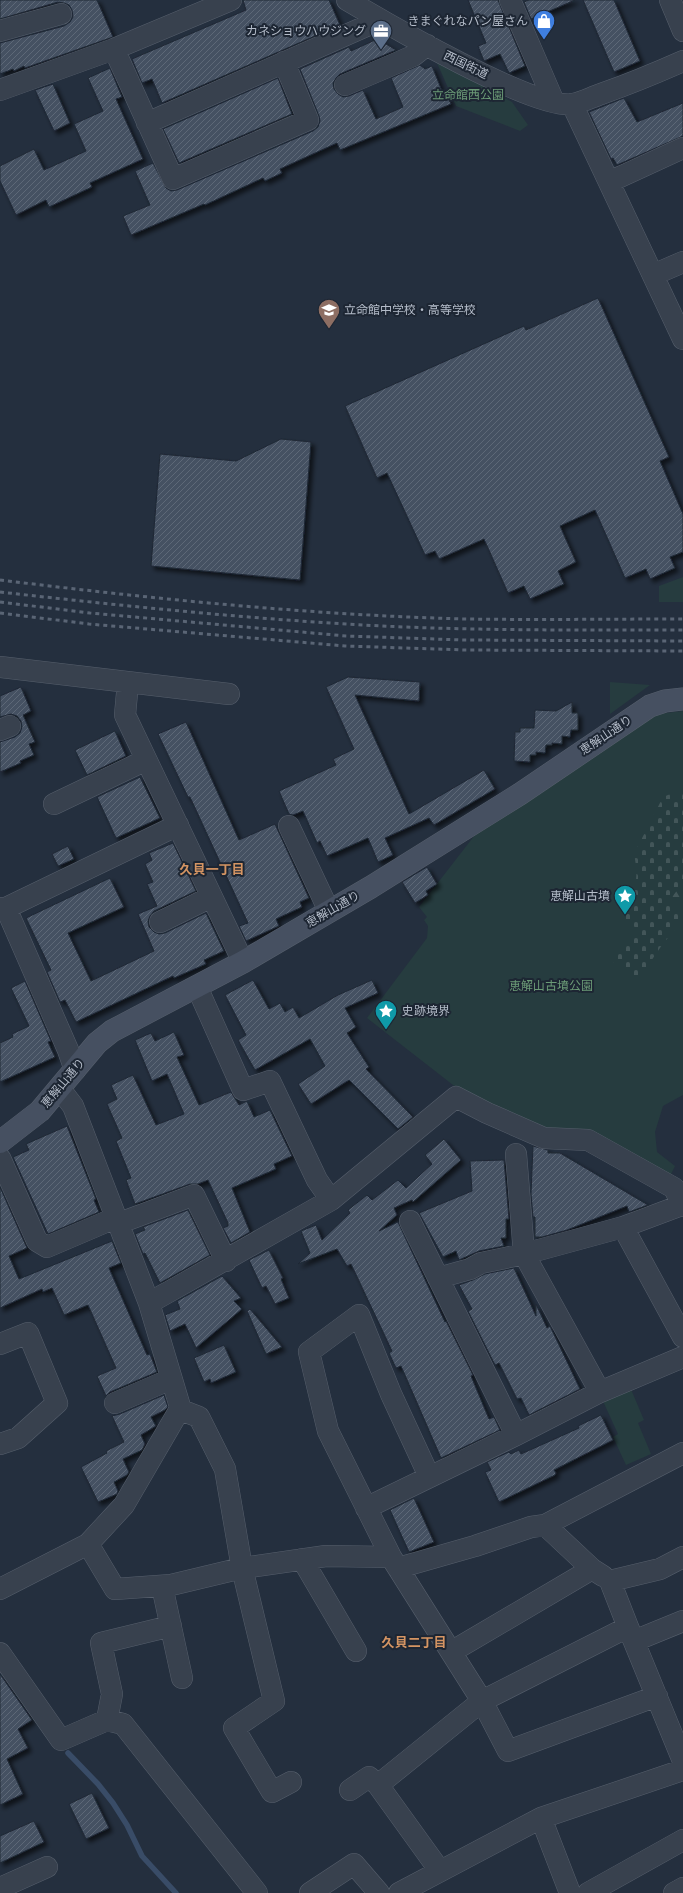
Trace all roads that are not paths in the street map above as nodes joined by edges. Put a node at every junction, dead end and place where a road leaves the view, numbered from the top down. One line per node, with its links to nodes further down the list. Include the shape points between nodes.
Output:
1 (231, 0): 10 (street)
2 (347, 0): 6 (street, 西国街道)
3 (510, 0): 15 (street)
4 (670, 0): 8 (street)
5 (61, 14): 7 (street)
6 (380, 20): 9 (street, 西国街道); 12 (street)
7 (0, 31)
8 (683, 31)
9 (427, 45): 13 (street, via 414,56); 15 (street, 西国街道, via 474,70 533,96)
10 (114, 49): 14 (street); 16 (street)
11 (683, 61): 15 (street, via 633,82)
12 (284, 62): 16 (street); 16 (street, via 308,120 173,179)
13 (345, 85)
14 (0, 90)
15 (563, 103): 18 (street)
16 (147, 123)
17 (683, 148): 18 (street)
18 (609, 182): 20 (street)
19 (683, 262): 20 (street)
20 (653, 275): 21 (street)
21 (683, 339)
22 (0, 667): 23 (street)
23 (128, 682): 24 (street); 26 (street, via 124,715)
24 (229, 694)
25 (683, 699): 32 (street, 恵解山通り, via 665,701 644,710 455,836)
26 (146, 760): 27 (street); 28 (street)
27 (54, 804)
28 (178, 825): 30 (street); 31 (street)
29 (289, 826): 32 (street)
30 (211, 897): 33 (street); 34 (street)
31 (3, 908): 36 (street)
32 (329, 911): 34 (street, 恵解山通り)
33 (160, 922)
34 (243, 962): 35 (street, 恵解山通り)
35 (197, 987): 36 (street, 恵解山通り, via 112,1031 97,1043); 41 (street, via 243,1090 270,1081 316,1180)
36 (75, 1070): 37 (street, 恵解山通り)
37 (60, 1089): 38 (street, 恵解山通り, via 40,1110); 43 (street, via 73,1106)
38 (0, 1142)
39 (516, 1154): 46 (street)
40 (0, 1158): 43 (street, via 37,1241 47,1247)
41 (332, 1200): 42 (street, via 456,1097 544,1138 588,1140 674,1188); 47 (street)
42 (683, 1205): 45 (street)
43 (116, 1221): 47 (street, via 194,1195); 49 (street)
44 (410, 1221): 48 (street)
45 (623, 1227): 46 (street); 50 (street)
46 (524, 1254): 48 (street, via 481,1263 470,1269); 54 (street)
47 (226, 1261): 49 (street)
48 (438, 1278): 57 (street)
49 (149, 1303): 53 (street)
50 (683, 1337)
51 (0, 1344): 58 (street, via 28,1333 57,1403 18,1438)
52 (683, 1357): 54 (street)
53 (171, 1379): 55 (street); 56 (street)
54 (600, 1392): 57 (street)
55 (115, 1403)
56 (181, 1410): 63 (street, via 176,1414 124,1505); 67 (street, via 199,1417 224,1469)
57 (516, 1435): 60 (street)
58 (0, 1444)
59 (683, 1453): 62 (street)
60 (429, 1476): 61 (street); 61 (street, via 391,1394 359,1315 309,1352 328,1431)
61 (366, 1508): 66 (street)
62 (545, 1524): 66 (street, via 475,1546); 68 (street)
63 (88, 1544): 70 (street, via 115,1589); 71 (street)
64 (683, 1557): 69 (street, via 660,1569)
65 (302, 1560): 66 (street, via 326,1556); 67 (street); 75 (street)
66 (394, 1563): 77 (street)
67 (242, 1568): 70 (street); 84 (street, via 274,1701 234,1728 272,1792)
68 (592, 1569): 69 (street); 77 (street)
69 (610, 1581): 74 (street)
70 (162, 1586): 73 (street)
71 (0, 1589)
72 (683, 1621): 74 (street)
73 (171, 1626): 78 (street); 81 (street, via 101,1643 112,1694)
74 (631, 1634): 79 (street); 80 (street)
75 (356, 1651)
76 (0, 1652): 81 (street, via 60,1740)
77 (451, 1652): 80 (street)
78 (182, 1678)
79 (656, 1696): 80 (street, via 508,1751); 82 (street)
80 (482, 1701): 85 (street)
81 (107, 1720): 93 (street, via 123,1724)
82 (683, 1761)
83 (683, 1770): 87 (street)
84 (291, 1782)
85 (378, 1785): 86 (street, via 369,1777); 90 (street)
86 (350, 1790)
87 (541, 1818): 90 (street); 97 (street)
88 (683, 1840): 98 (street)
89 (47, 1867): 91 (street)
90 (440, 1871): 96 (street)
91 (0, 1888)
92 (683, 1888): 99 (street)
93 (257, 1893)
94 (310, 1893): 95 (street, via 354,1864)
95 (379, 1893)
96 (399, 1893)
97 (570, 1893)
98 (588, 1893)
99 (674, 1893)

